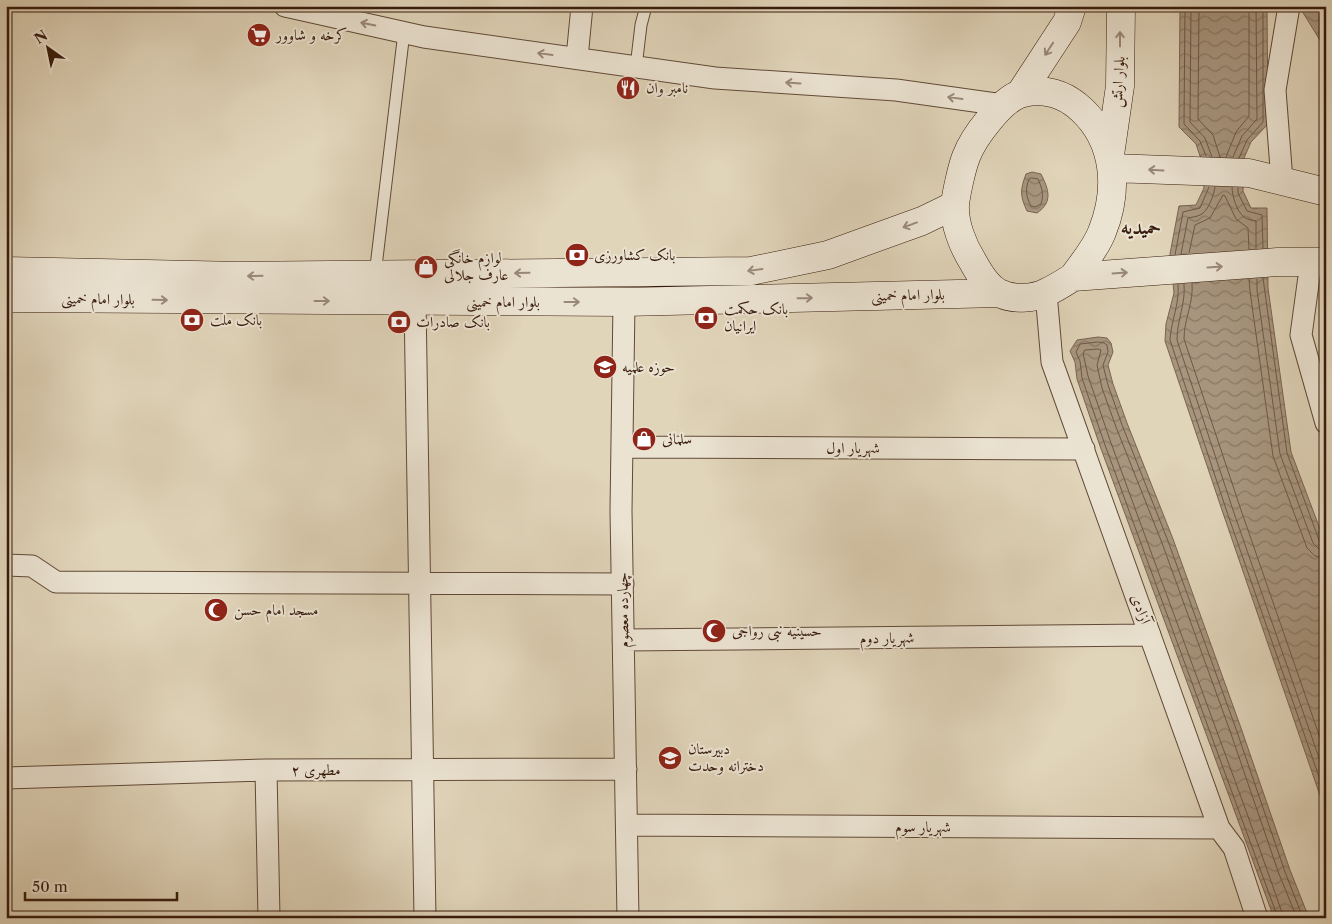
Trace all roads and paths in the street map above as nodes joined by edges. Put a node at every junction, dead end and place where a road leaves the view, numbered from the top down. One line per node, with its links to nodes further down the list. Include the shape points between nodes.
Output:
1 (285, 6): 7 (street, one-way to 1)
2 (582, 6): 8 (street)
3 (646, 6): 9 (lane)
4 (1072, 6): 10 (main road, one-way to 10, via 1067,22)
5 (1121, 6): 11 (main road, بلوار ارتش, one-way to 5, via 1120,86)
6 (1289, 6): 12 (street, via 1275,90)
7 (404, 32): 8 (street, one-way to 7); 17 (lane)
8 (577, 58): 9 (street)
9 (636, 67): 10 (street, one-way to 9, via 715,78)
10 (1012, 99): 11 (main road, via 1037,91 1066,98 1092,119 1103,136); 14 (main road, via 987,122 966,156)
11 (1110, 162): 12 (main road, one-way to 11, via 1249,173 1200,172); 18 (main road, via 1112,193 1102,234)
12 (1282, 181): 13 (main road)
13 (1326, 192)
14 (955, 205): 17 (main road, بلوار امام خمینی, one-way to 17, via 922,221 828,255 752,271); 19 (main road, via 960,236 968,254 987,283)
15 (1318, 262): 18 (main road, one-way to 15); 24 (street, via 1301,335)
16 (6, 271): 17 (main road, بلوار امام خمینی, one-way to 16, via 240,276)
17 (375, 274)
18 (1073, 276): 20 (main road)
19 (999, 293): 20 (main road, بلوار امام خمینی, via 1016,298); 23 (main road, بلوار امام خمینی, one-way to 19)
20 (1046, 293): 26 (street, آزادی, via 1052,362)
21 (6, 298): 22 (main road, بلوار امام خمینی, one-way to 22)
22 (415, 302): 23 (main road, بلوار امام خمینی, one-way to 23); 28 (street)
23 (624, 302): 25 (street, چهارده معصوم)
24 (1326, 423)
25 (623, 447): 26 (street, شهریار اول); 29 (street, چهارده معصوم)
26 (1084, 449): 30 (street, آزادی)
27 (6, 565): 28 (street, via 32,566 56,582)
28 (419, 584): 29 (street); 32 (street)
29 (622, 584): 31 (street, چهارده معصوم)
30 (1150, 635): 31 (street, شهریار دوم); 37 (street, آزادی)
31 (623, 640): 33 (street, چهارده معصوم)
32 (422, 769): 33 (street, مطهری ۲); 34 (street, مطهری ۲); 39 (street)
33 (626, 769): 36 (street, چهارده معصوم)
34 (266, 770): 35 (street, مطهری ۲); 38 (street)
35 (6, 778)
36 (627, 826): 37 (street, شهریار سوم); 40 (street, چهارده معصوم)
37 (1219, 828): 41 (street, آزادی, via 1234,848)
38 (268, 918)
39 (425, 918)
40 (628, 918)
41 (1257, 918)

